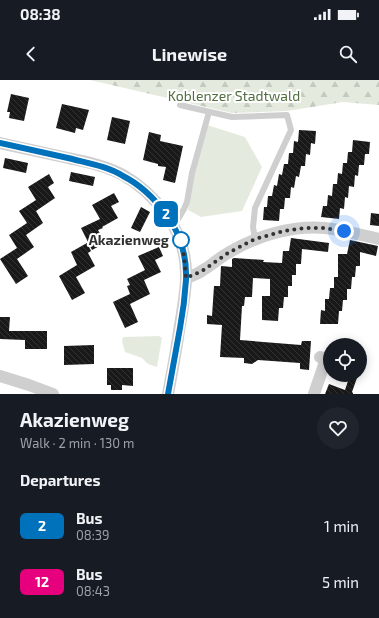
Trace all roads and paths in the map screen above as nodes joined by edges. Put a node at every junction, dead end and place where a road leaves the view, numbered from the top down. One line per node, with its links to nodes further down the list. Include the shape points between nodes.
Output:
1 (180, 105): 2 (lane)
2 (209, 112): 4 (lane, via 192,173 187,202); 5 (lane, via 232,117 287,115 291,130 255,208 252,227)
3 (0, 143): 4 (street, via 86,162 122,175 148,194)
4 (174, 226): 7 (street, via 181,240)
5 (255, 239): 6 (street, via 304,228 324,228); 7 (street)
6 (379, 239)
7 (186, 278): 11 (street)
8 (320, 357): 12 (street, via 326,359)
9 (0, 376): 10 (street)
10 (53, 394)
11 (168, 394)
12 (314, 394)

